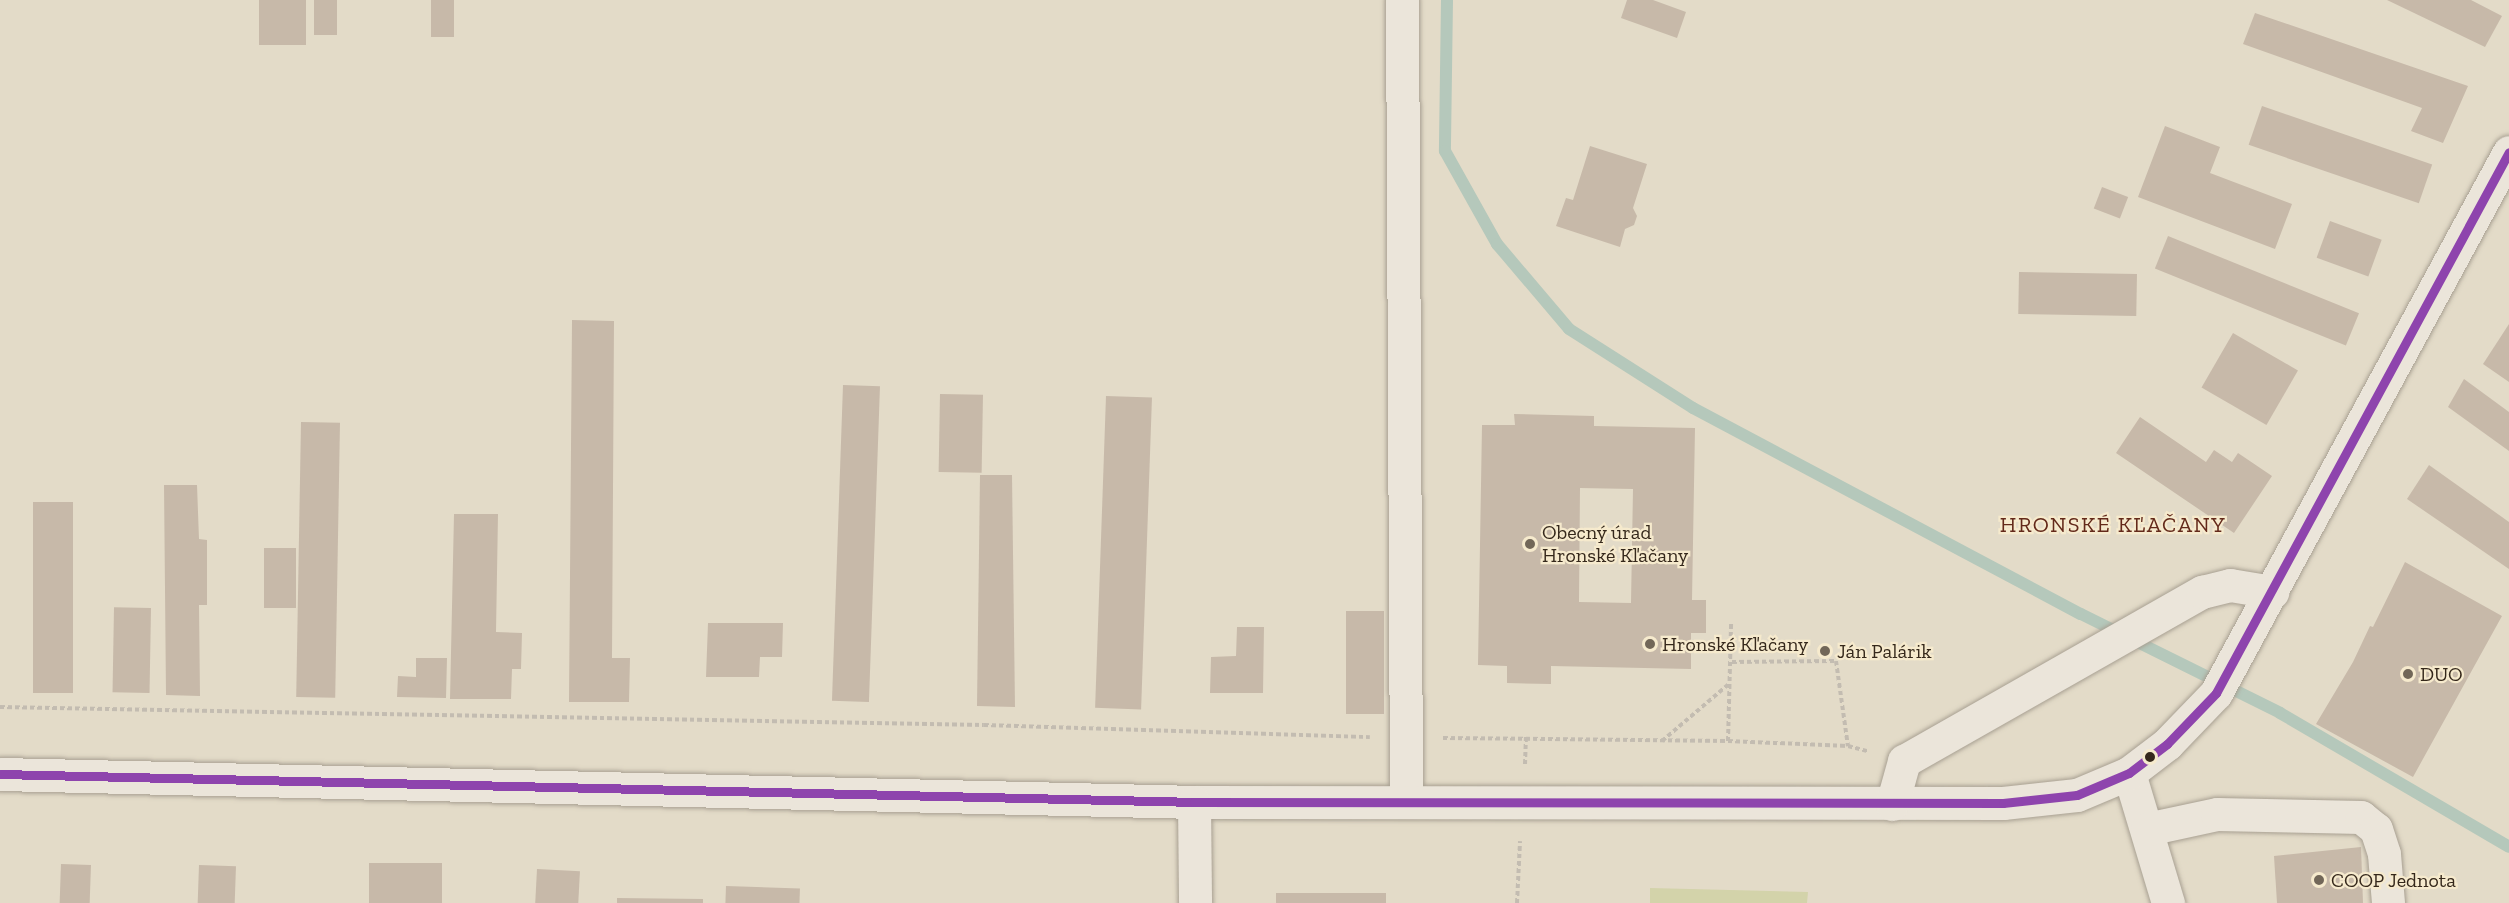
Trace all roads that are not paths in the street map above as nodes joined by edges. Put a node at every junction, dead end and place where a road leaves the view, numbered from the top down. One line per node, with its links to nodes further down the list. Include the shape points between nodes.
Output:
1 (1402, 0): 6 (street)
2 (2509, 152): 3 (street)
3 (2272, 592): 4 (street, via 2216,693 2167,744); 8 (street, via 2230,585 2202,592 1904,761)
4 (2129, 773): 8 (street, via 2077,795 2003,803); 9 (street)
5 (0, 774): 7 (street)
6 (1406, 801): 7 (street); 8 (street)
7 (1194, 802): 10 (street)
8 (1892, 804)
9 (2147, 829): 11 (street); 12 (street, via 2217,814 2361,817 2376,830 2384,854)
10 (1195, 903)
11 (2168, 903)
12 (2388, 903)

